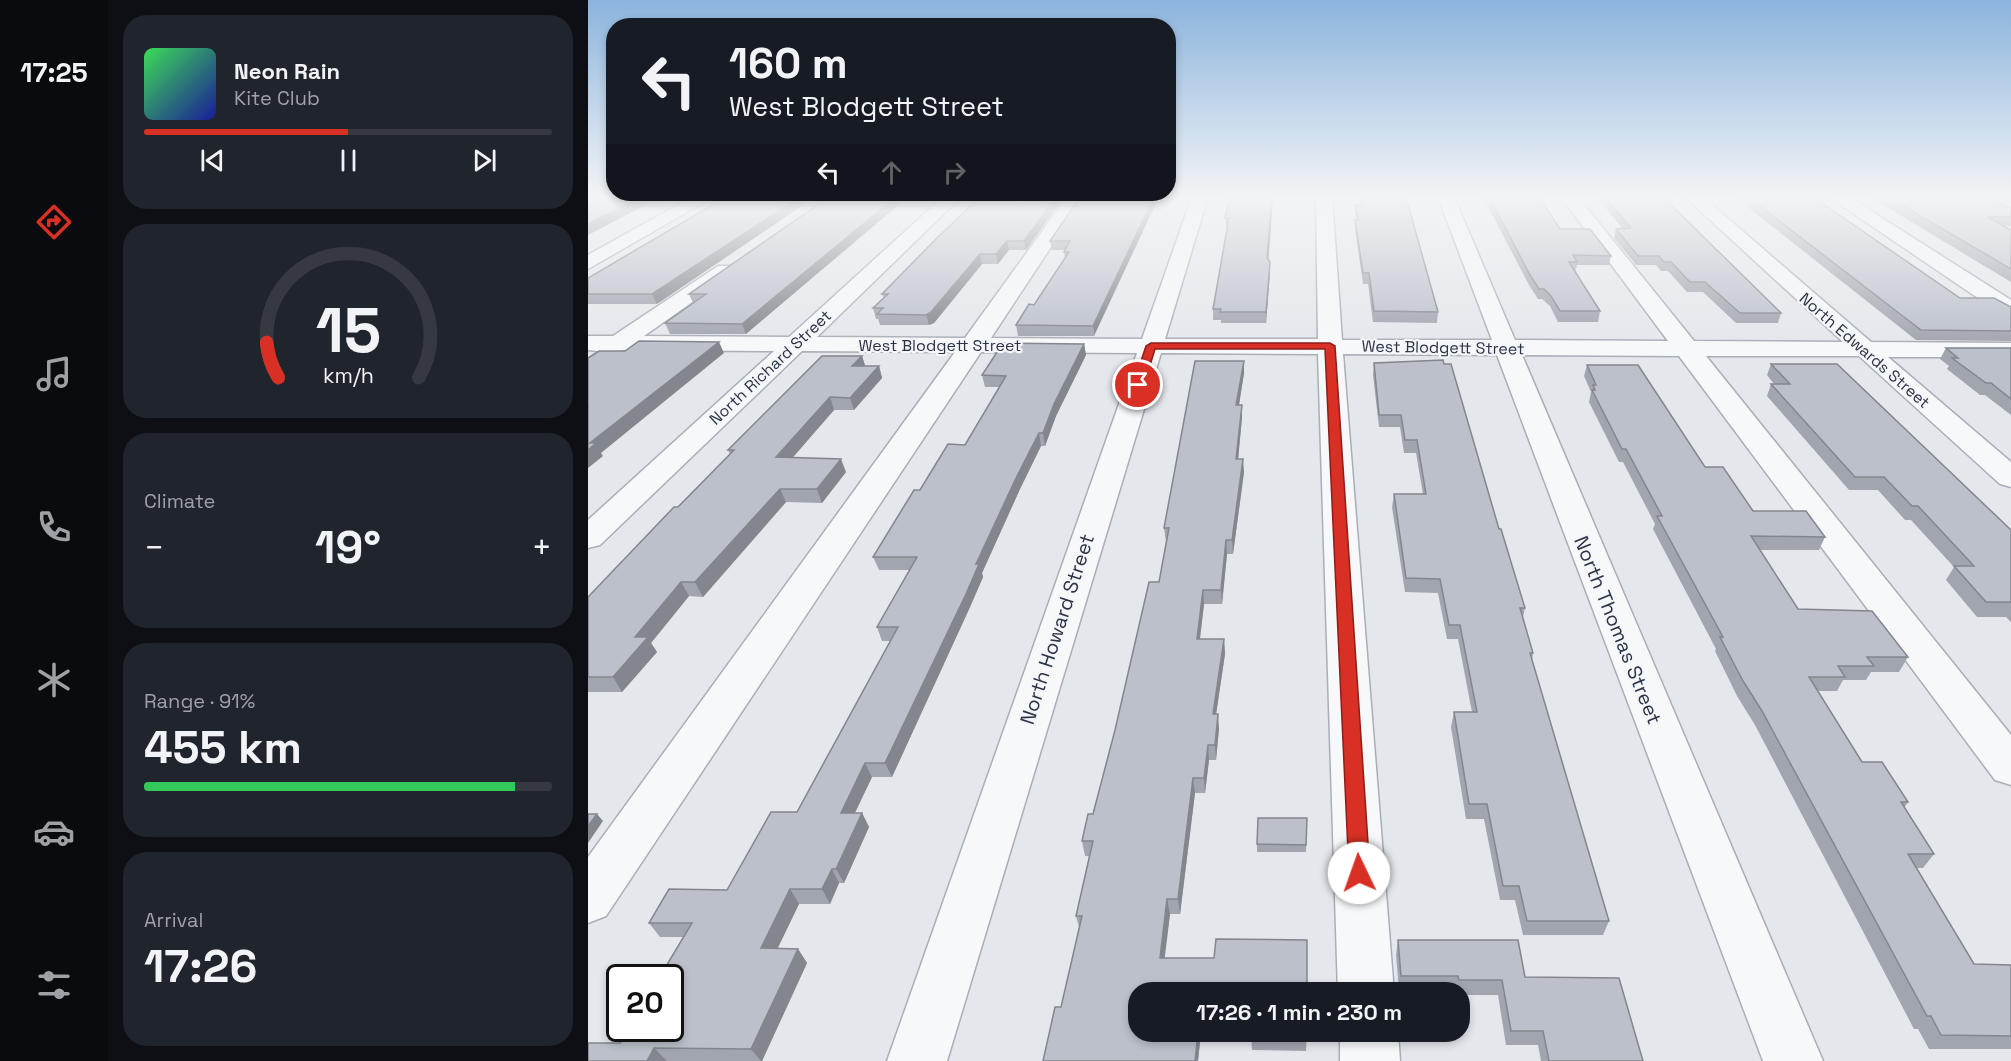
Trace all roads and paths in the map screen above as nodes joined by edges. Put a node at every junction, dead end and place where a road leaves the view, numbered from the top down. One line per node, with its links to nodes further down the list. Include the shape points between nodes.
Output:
1 (617, 247): 11 (street)
2 (900, 247): 15 (street, North Richard Street)
3 (1042, 247): 16 (street)
4 (1184, 247): 17 (street, North Howard Street)
5 (1326, 247): 18 (street)
6 (1466, 247): 19 (street, North Thomas Street)
7 (1608, 247): 20 (street)
8 (1749, 247): 21 (street, North Edwards Street)
9 (1913, 247): 12 (street)
10 (745, 257): 14 (street)
11 (588, 263)
12 (2011, 310)
13 (588, 343): 14 (street, West Blodgett Street)
14 (618, 343): 15 (street, West Blodgett Street); 23 (street)
15 (795, 344): 16 (street, West Blodgett Street); 25 (street, North Richard Street)
16 (974, 345): 17 (street, West Blodgett Street); 27 (street)
17 (1151, 346): 18 (street, West Blodgett Street); 30 (street, North Howard Street)
18 (1330, 346): 19 (street, West Blodgett Street); 28 (street)
19 (1506, 347): 20 (street, West Blodgett Street); 32 (street, North Thomas Street)
20 (1688, 349): 21 (street, West Blodgett Street); 26 (street)
21 (1865, 350): 22 (street, West Blodgett Street); 24 (street, North Edwards Street)
22 (2011, 350)
23 (588, 365)
24 (2011, 478)
25 (588, 538)
26 (2011, 767)
27 (588, 899)
28 (1365, 982)
29 (1369, 1042): 31 (street)
30 (917, 1061)
31 (1370, 1061)
32 (1793, 1061)

